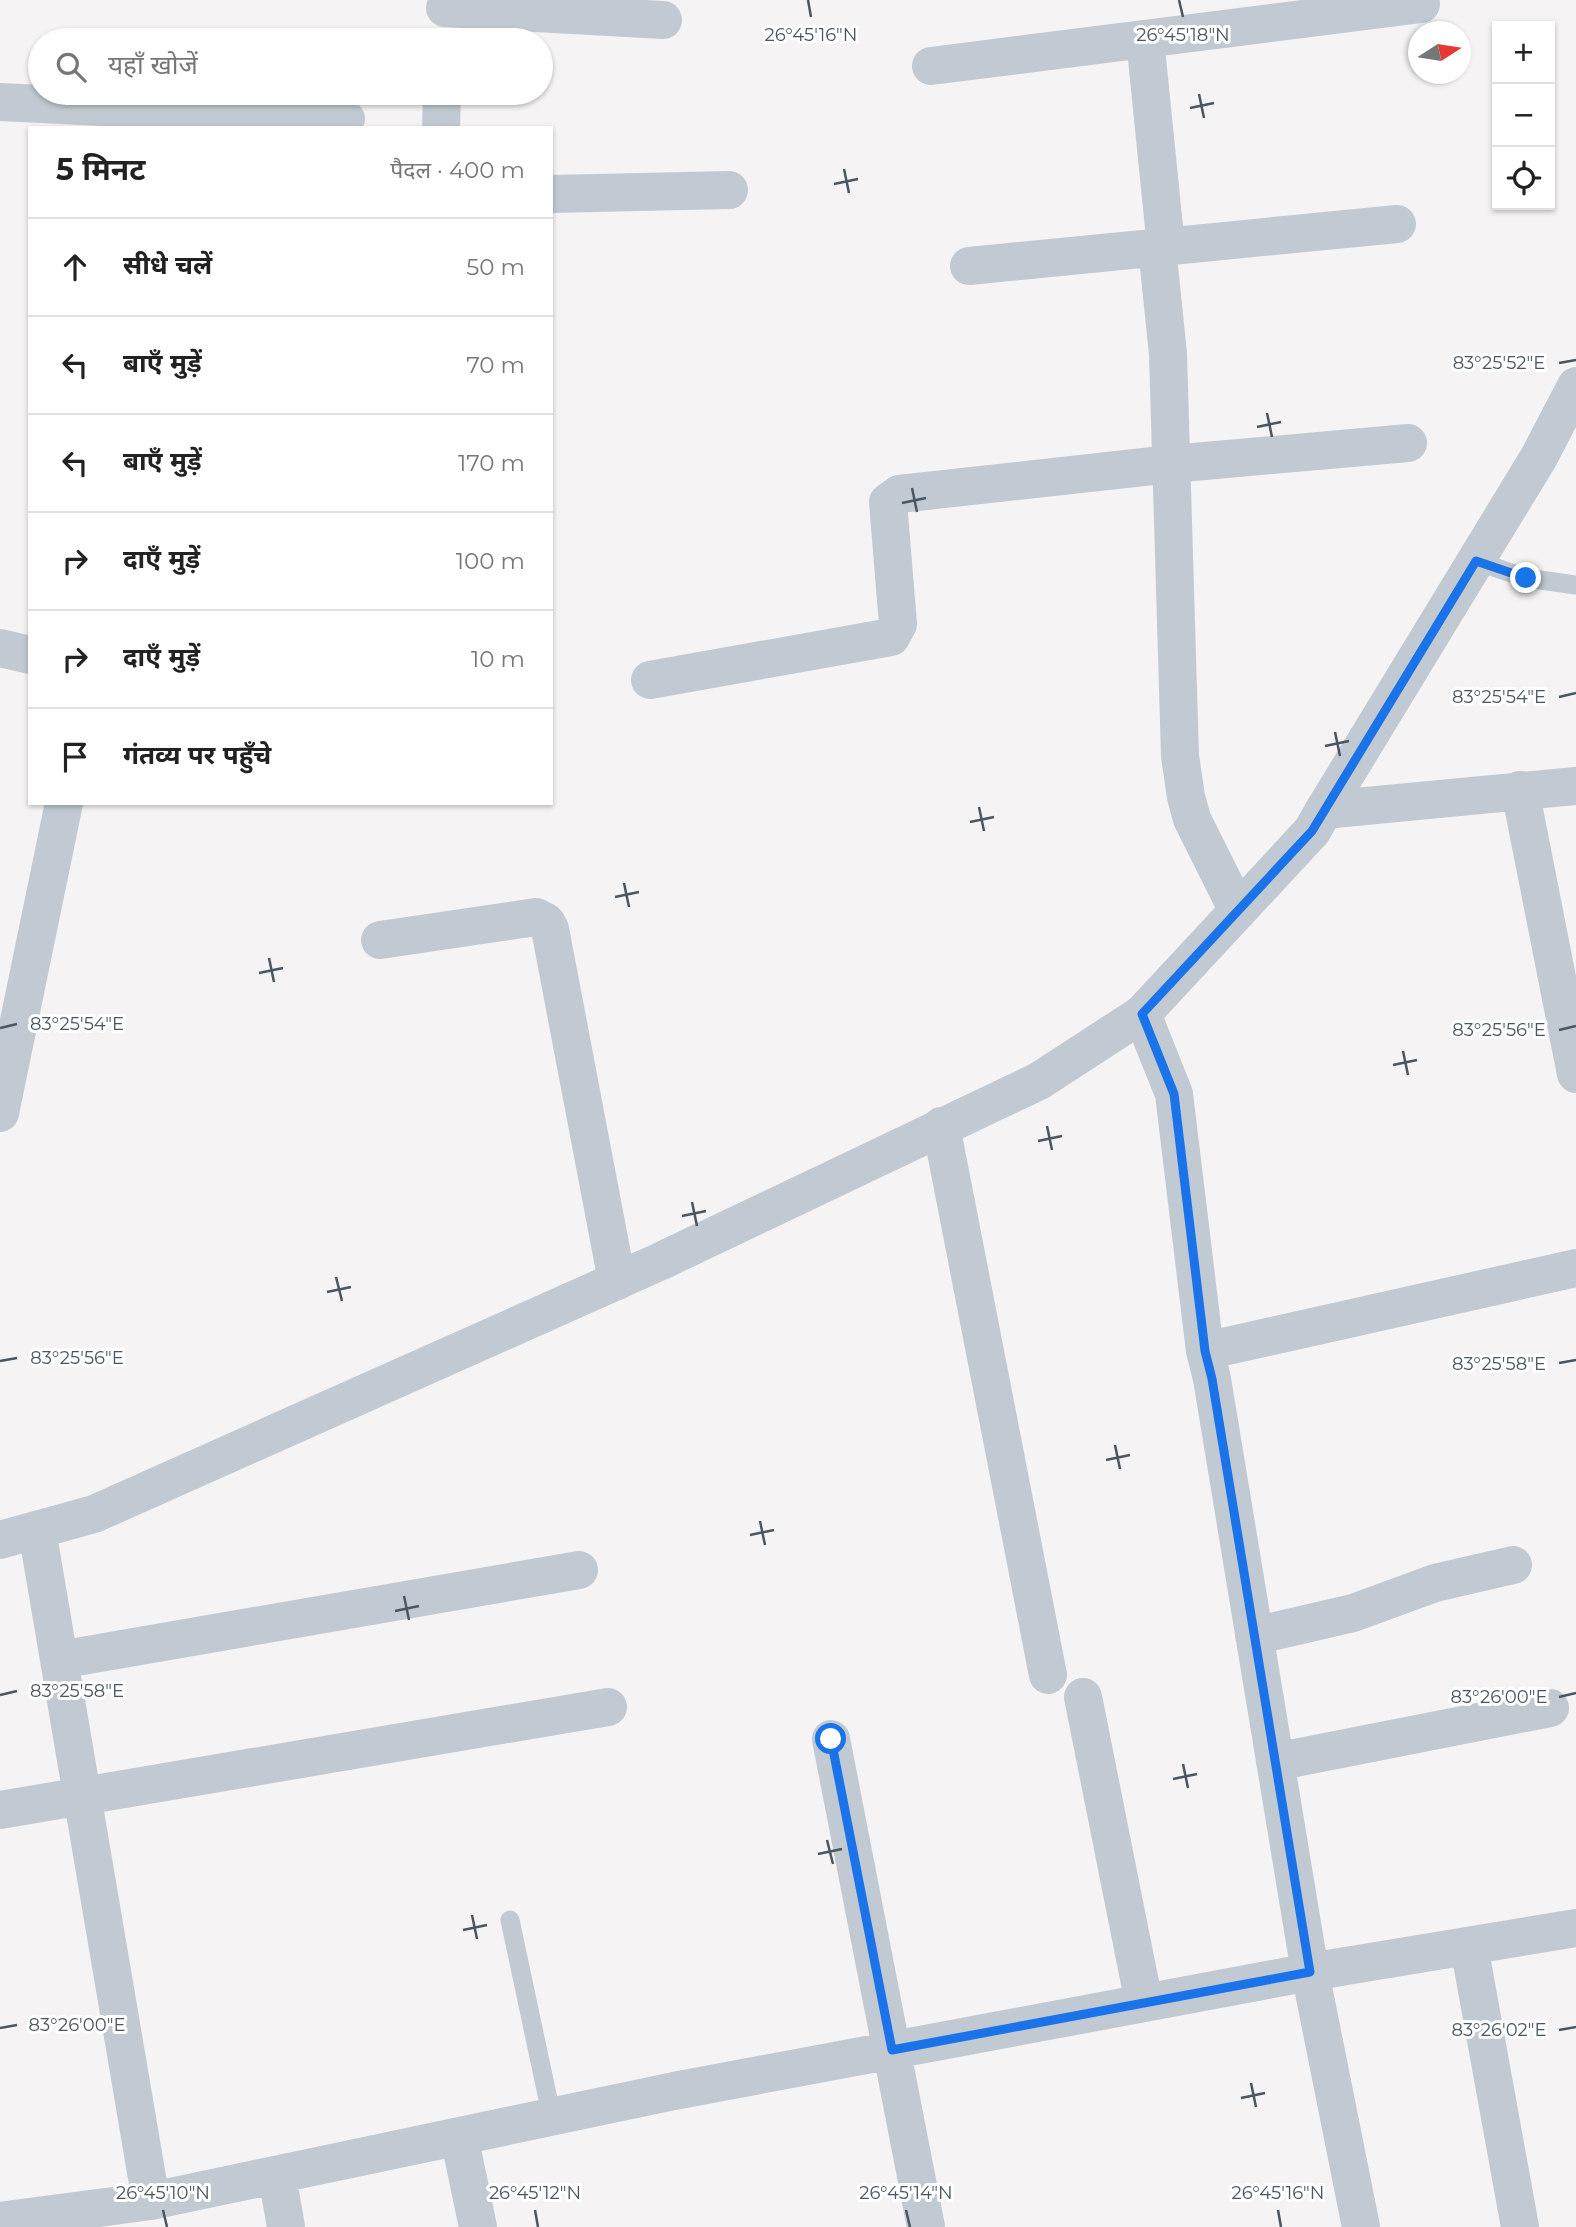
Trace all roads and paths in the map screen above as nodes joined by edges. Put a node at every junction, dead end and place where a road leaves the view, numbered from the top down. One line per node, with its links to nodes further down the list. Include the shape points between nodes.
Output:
1 (1421, 4): 4 (street)
2 (444, 16): 3 (street)
3 (663, 20)
4 (1145, 39): 5 (street); 16 (street)
5 (931, 66)
6 (0, 102): 7 (street)
7 (28, 104)
8 (37, 105): 11 (street)
9 (442, 105): 12 (street)
10 (346, 119): 11 (street)
11 (220, 120)
12 (441, 126)
13 (729, 190): 14 (street)
14 (553, 194)
15 (1397, 224): 16 (street)
16 (1162, 247): 17 (street); 20 (street)
17 (969, 266)
18 (1576, 386): 21 (street)
19 (1408, 443): 20 (street)
20 (1171, 464): 25 (street, via 891,497 898,624 891,637); 30 (street, via 1180,756 1186,797 1192,819)
21 (1476, 561): 22 (lane, via 1526,578); 29 (street)
22 (1576, 585)
23 (0, 648): 24 (street)
24 (28, 655)
25 (650, 680)
26 (1576, 786): 27 (street)
27 (1520, 790): 29 (street); 32 (street)
28 (64, 805): 35 (street)
29 (1324, 810): 30 (street, via 1312,831)
30 (1238, 911): 33 (street)
31 (380, 940): 38 (street, via 536,917 546,922)
32 (1567, 982): 34 (street)
33 (1142, 1014): 36 (street, via 1039,1081); 39 (street, via 1174,1094)
34 (1576, 1074)
35 (0, 1113)
36 (941, 1126): 38 (street); 46 (street)
37 (1576, 1268): 39 (street)
38 (617, 1281): 40 (street, via 94,1514)
39 (1205, 1351): 44 (street)
40 (37, 1530): 41 (street); 45 (street)
41 (0, 1540)
42 (1513, 1565): 44 (street)
43 (579, 1570): 45 (street)
44 (1254, 1636): 51 (street)
45 (59, 1660): 52 (street)
46 (1048, 1675)
47 (1083, 1696): 58 (street)
48 (608, 1707): 52 (street)
49 (1550, 1708): 51 (street)
50 (831, 1739): 59 (street)
51 (1275, 1762): 57 (street)
52 (82, 1795): 53 (street); 63 (street)
53 (0, 1810)
54 (510, 1920): 60 (lane)
55 (1576, 1928): 56 (street)
56 (1469, 1946): 57 (street); 70 (street)
57 (1310, 1972): 58 (street); 69 (street)
58 (1144, 2003): 59 (street)
59 (892, 2050): 60 (street); 68 (street)
60 (552, 2118): 61 (street)
61 (459, 2136): 62 (street); 67 (street)
62 (277, 2175): 63 (street); 66 (street)
63 (151, 2201): 65 (street)
64 (0, 2221): 65 (street)
65 (47, 2221)
66 (286, 2227)
67 (478, 2227)
68 (926, 2227)
69 (1361, 2227)
70 (1520, 2227)

